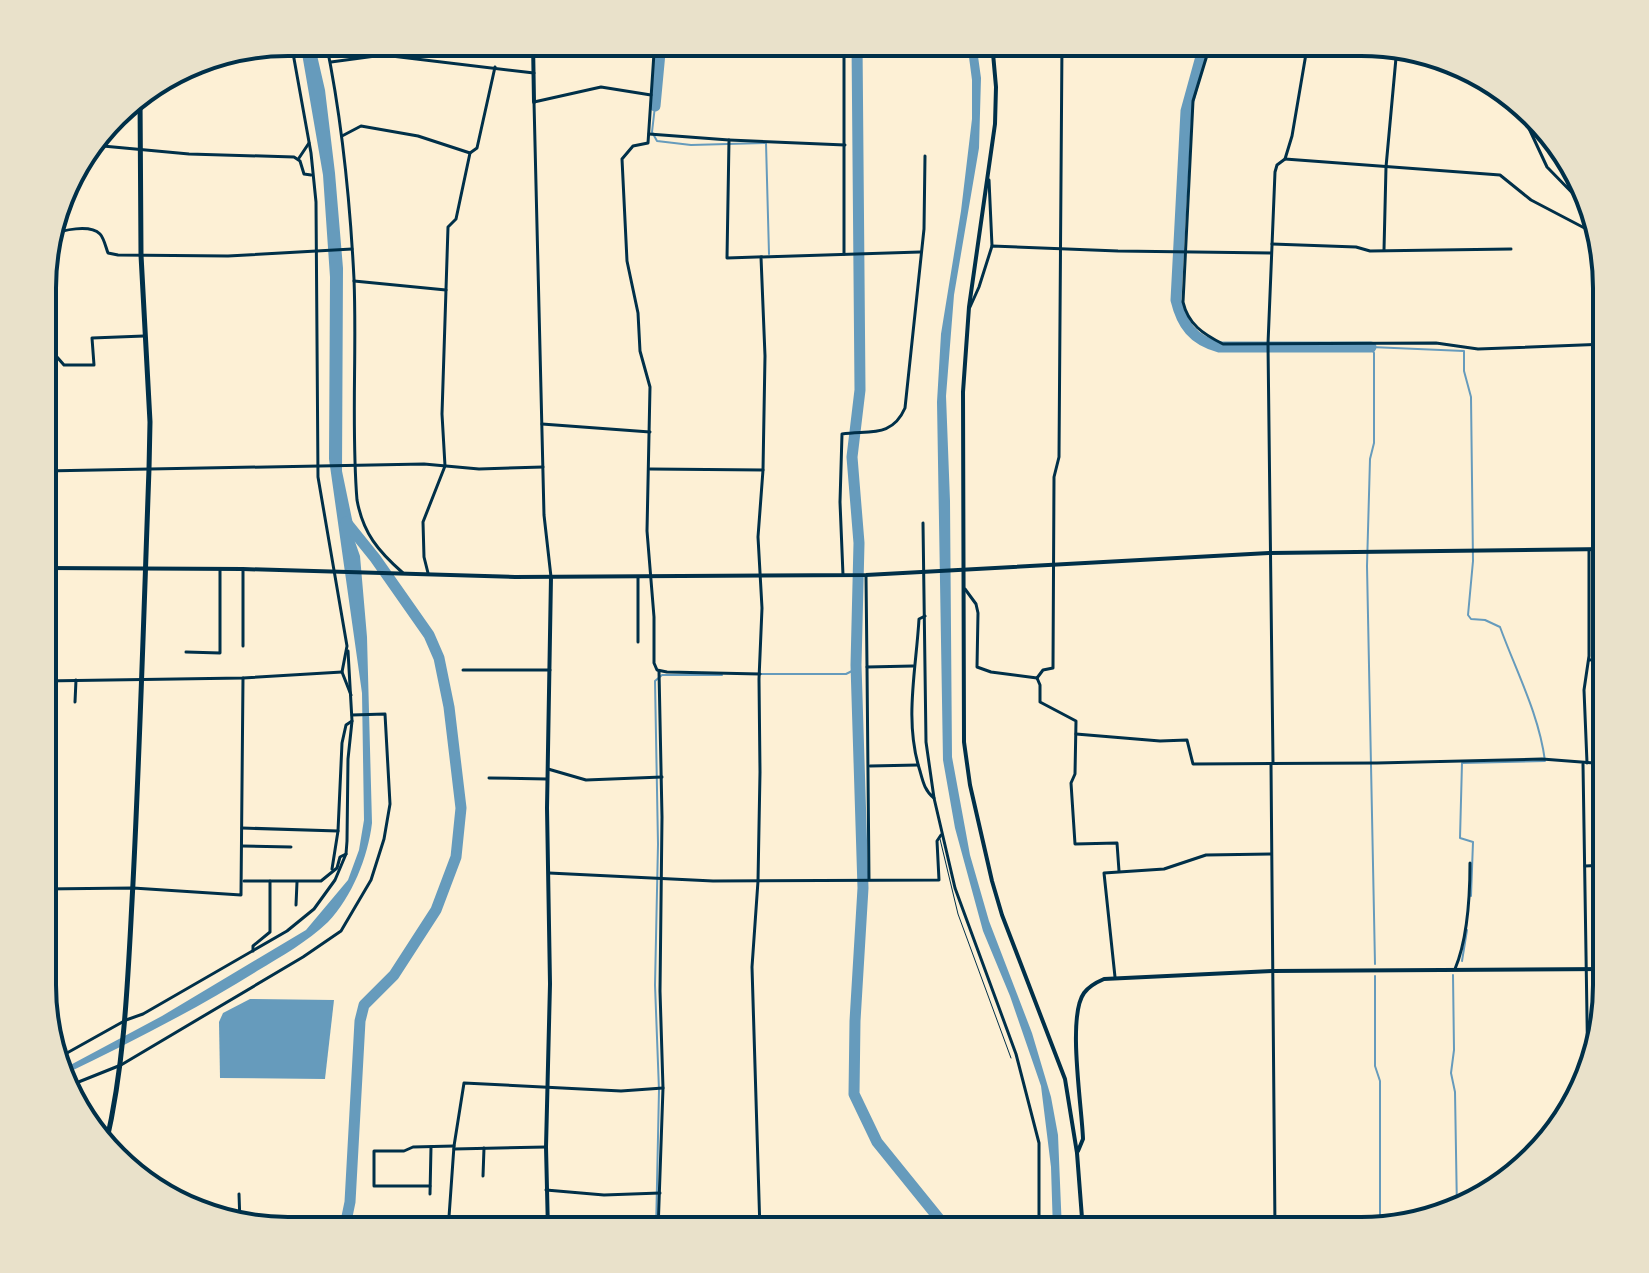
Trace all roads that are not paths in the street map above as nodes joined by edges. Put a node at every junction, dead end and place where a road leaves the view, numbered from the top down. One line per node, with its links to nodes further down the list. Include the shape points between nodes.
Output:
1 (293, 56): 23 (street)
2 (329, 56): 13 (street)
3 (375, 56): 13 (street)
4 (392, 56): 14 (street)
5 (533, 56): 15 (street)
6 (654, 56): 16 (street)
7 (844, 56): 24 (street)
8 (993, 56): 33 (street, via 996,105)
9 (1062, 56): 39 (street)
10 (1207, 56): 44 (street, via 1193,101)
11 (1306, 56): 30 (street)
12 (1396, 59): 31 (street)
13 (330, 62): 21 (street)
14 (495, 67): 15 (street); 27 (street, via 477,148)
15 (534, 73): 17 (street)
16 (651, 95): 17 (street, via 601,87); 20 (street)
17 (534, 102): 57 (street)
18 (140, 110): 26 (main road)
19 (1530, 130): 34 (street, via 1547,167)
20 (649, 134): 22 (street); 58 (street, via 648,143 633,146 622,159 626,246 650,387)
21 (342, 136): 27 (street, via 361,126); 40 (street)
22 (729, 140): 24 (street); 49 (street, via 727,258)
23 (309, 143): 29 (street); 32 (street)
24 (845, 145): 47 (street)
25 (106, 146): 26 (street)
26 (139, 150): 29 (street); 48 (main road)
27 (470, 153): 51 (street, via 456,219 448,227)
28 (925, 156): 45 (street)
29 (299, 158): 32 (street, via 304,174)
30 (1285, 159): 31 (street); 37 (street, via 1275,172)
31 (1386, 167): 35 (street, via 1500,175 1531,200); 43 (street)
32 (313, 175): 42 (street)
33 (989, 180): 38 (street); 52 (street)
34 (1572, 193)
35 (1585, 228)
36 (63, 231): 48 (street, via 94,230 108,253)
37 (1272, 244): 43 (street); 46 (street)
38 (992, 246): 39 (street); 52 (street)
39 (1061, 248): 44 (street); 71 (street)
40 (351, 249): 42 (street); 50 (street)
41 (1511, 249): 43 (street)
42 (318, 250): 48 (street); 59 (street)
43 (1384, 250)
44 (1185, 251): 46 (street); 54 (street, via 1186,317 1223,344)
45 (920, 252): 47 (street); 83 (street, via 905,408 899,421 885,430 842,434)
46 (1271, 253): 54 (street)
47 (844, 254): 49 (street)
48 (141, 255): 53 (main road)
49 (761, 257): 65 (street)
50 (354, 281): 51 (street); 60 (street)
51 (446, 290): 61 (street)
52 (969, 307): 76 (street, via 963,392)
53 (145, 336): 56 (street, via 92,338 94,365 64,363); 63 (main road)
54 (1268, 344): 55 (street, via 1436,343 1478,349); 70 (street)
55 (1593, 345)
56 (56, 357)
57 (542, 424): 58 (street); 62 (street)
58 (651, 432): 64 (street)
59 (320, 466): 60 (street); 63 (street); 77 (street)
60 (354, 466): 61 (street); 78 (street, via 363,526 377,549)
61 (445, 466): 62 (street); 79 (street, via 423,522)
62 (543, 467): 86 (street)
63 (149, 469): 66 (street); 73 (main road)
64 (650, 469): 65 (street); 82 (street, via 647,531)
65 (763, 470): 81 (street)
66 (56, 471)
67 (923, 523): 80 (street)
68 (1589, 550): 69 (street); 70 (street); 93 (street)
69 (1593, 550)
70 (1269, 553): 71 (street); 112 (street)
71 (1052, 563): 76 (street); 103 (street, via 1053,668)
72 (56, 568): 73 (street)
73 (145, 569): 74 (street); 104 (main road)
74 (220, 569): 75 (street); 92 (street, via 220,653)
75 (243, 569): 77 (street); 90 (street)
76 (964, 571): 80 (street); 87 (street)
77 (337, 572): 78 (street); 91 (street)
78 (403, 573): 79 (street)
79 (428, 573): 86 (street)
80 (923, 573): 84 (street); 88 (street)
81 (759, 574): 82 (street); 83 (street); 101 (street)
82 (652, 575): 85 (street); 99 (street, via 654,663)
83 (843, 575): 84 (street)
84 (866, 575): 96 (street)
85 (638, 576): 86 (street); 89 (street)
86 (551, 577): 98 (street)
87 (965, 589): 103 (street, via 978,613 977,667); 163 (street, via 964,742 970,785 1002,915 1065,1079)
88 (925, 615): 95 (street, via 919,619); 121 (street, via 926,742)
89 (638, 642)
90 (243, 646)
91 (347, 646): 100 (street); 107 (street)
92 (186, 652)
93 (1589, 660): 94 (street); 113 (street)
94 (1593, 660)
95 (913, 666): 96 (street); 115 (street, via 912,745)
96 (867, 667): 116 (street)
97 (463, 670): 98 (street)
98 (550, 670): 117 (street)
99 (659, 670): 101 (street); 118 (street)
100 (342, 672): 102 (street); 107 (street)
101 (760, 676): 139 (street)
102 (243, 678): 104 (street); 122 (street)
103 (1037, 678): 111 (street, via 1040,702 1074,718)
104 (142, 679): 105 (street); 141 (main road)
105 (76, 680): 106 (street); 108 (street)
106 (56, 681)
107 (351, 695): 109 (street)
108 (75, 702)
109 (354, 715): 110 (street); 154 (street, via 385,714 390,804 371,880 341,931)
110 (352, 721): 123 (street, via 342,743); 127 (street)
111 (1076, 734): 112 (street, via 1187,740 1193,764); 133 (street, via 1071,783 1075,844 1117,843)
112 (1272, 763): 113 (street); 128 (street)
113 (1585, 763): 114 (street); 130 (street)
114 (1593, 763)
115 (918, 765): 116 (street); 121 (street, via 926,792)
116 (868, 766): 136 (street)
117 (548, 769): 118 (street, via 586,780); 120 (street)
118 (662, 777): 135 (street)
119 (489, 778): 120 (street)
120 (547, 779): 134 (street)
121 (934, 798): 124 (street)
122 (242, 828): 123 (street); 125 (street)
123 (338, 831): 132 (street)
124 (941, 835): 136 (street, via 939,880); 153 (lane, via 958,914); 175 (street, via 1016,1054 1039,1143)
125 (242, 846): 126 (street); 137 (street)
126 (291, 847)
127 (346, 854): 132 (street); 144 (street, via 314,909)
128 (1271, 854): 133 (street, via 1206,855 1164,869); 148 (street)
129 (1470, 863): 145 (street, via 1468,922)
130 (1585, 866): 131 (street); 146 (street)
131 (1593, 866)
132 (332, 869): 140 (street, via 321,881)
133 (1119, 871): 149 (street, via 1104,873)
134 (549, 873): 135 (street); 156 (street)
135 (662, 879): 139 (street); 157 (street)
136 (869, 879): 139 (street)
137 (243, 881): 138 (street); 141 (street, via 241,895)
138 (270, 881): 140 (street); 144 (street, via 270,932)
139 (758, 881): 174 (street, via 752,967)
140 (297, 882): 143 (street)
141 (133, 888): 142 (street); 150 (main road)
142 (56, 889)
143 (296, 905)
144 (253, 951): 150 (street)
145 (1455, 969): 146 (street); 148 (street)
146 (1586, 969): 147 (street); 151 (street)
147 (1593, 969)
148 (1272, 971): 149 (street); 177 (street)
149 (1115, 977): 163 (street, via 1095,983 1078,1006 1083,1139)
150 (126, 1022): 152 (street); 154 (main road)
151 (1587, 1037)
152 (67, 1053)
153 (1011, 1058)
154 (122, 1062): 155 (street); 158 (main road)
155 (78, 1082)
156 (547, 1085): 157 (street, via 621,1091); 160 (street); 161 (street, via 464,1083)
157 (663, 1088): 167 (street)
158 (108, 1131)
159 (431, 1147): 161 (street); 165 (street); 165 (street, via 374,1151 374,1186)
160 (546, 1147): 162 (street); 166 (street)
161 (454, 1148): 162 (street); 171 (street)
162 (484, 1148): 164 (street)
163 (1077, 1153): 176 (street)
164 (483, 1176)
165 (430, 1186): 169 (street)
166 (546, 1190): 167 (street); 172 (street)
167 (660, 1193): 173 (street)
168 (239, 1194): 170 (street)
169 (430, 1194)
170 (240, 1212)
171 (449, 1217)
172 (547, 1217)
173 (659, 1217)
174 (760, 1217)
175 (1039, 1217)
176 (1082, 1217)
177 (1275, 1217)

